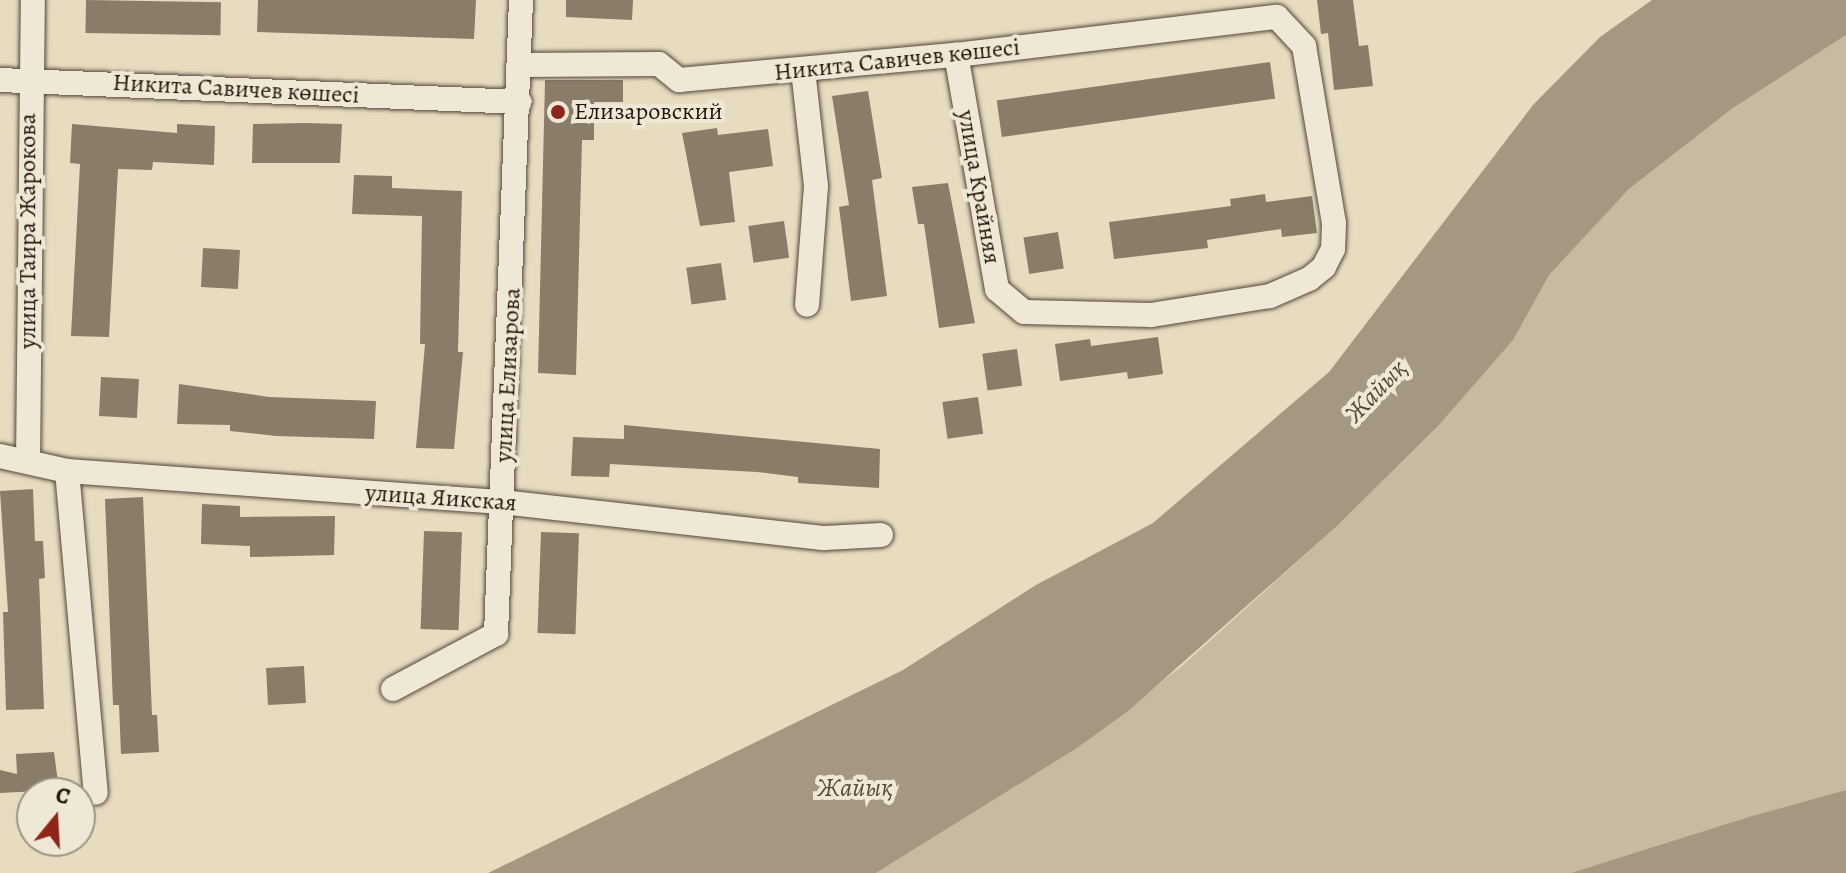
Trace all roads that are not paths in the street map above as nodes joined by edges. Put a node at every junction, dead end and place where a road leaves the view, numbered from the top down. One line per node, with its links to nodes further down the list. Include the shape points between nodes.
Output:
1 (33, 0): 7 (street, улица Таира Жарокова)
2 (521, 0): 4 (street, улица Елизарова)
3 (956, 55): 5 (street, Никита Савичев көшесі); 9 (street, Никита Савичев көшесі, via 1277,17 1304,46 1334,223); 9 (street, улица Крайняя, via 997,289 1024,312 1151,315 1270,296 1309,279)
4 (521, 65): 5 (street, Никита Савичев көшесі, via 659,64 679,80); 8 (street, улица Елизарова)
5 (803, 70): 10 (street, via 816,186)
6 (0, 80): 7 (street, Никита Савичев көшесі)
7 (28, 80): 8 (street, Никита Савичев көшесі); 12 (street, улица Таира Жарокова)
8 (520, 102): 14 (street, улица Елизарова)
9 (1333, 249)
10 (807, 305)
11 (0, 456): 12 (street, улица Яикская)
12 (28, 462): 13 (street, улица Яикская)
13 (67, 471): 14 (street, улица Яикская); 17 (street)
14 (502, 502): 15 (street, улица Яикская, via 825,538); 16 (street, улица Елизарова, via 496,634)
15 (881, 535)
16 (393, 689)
17 (95, 777)

